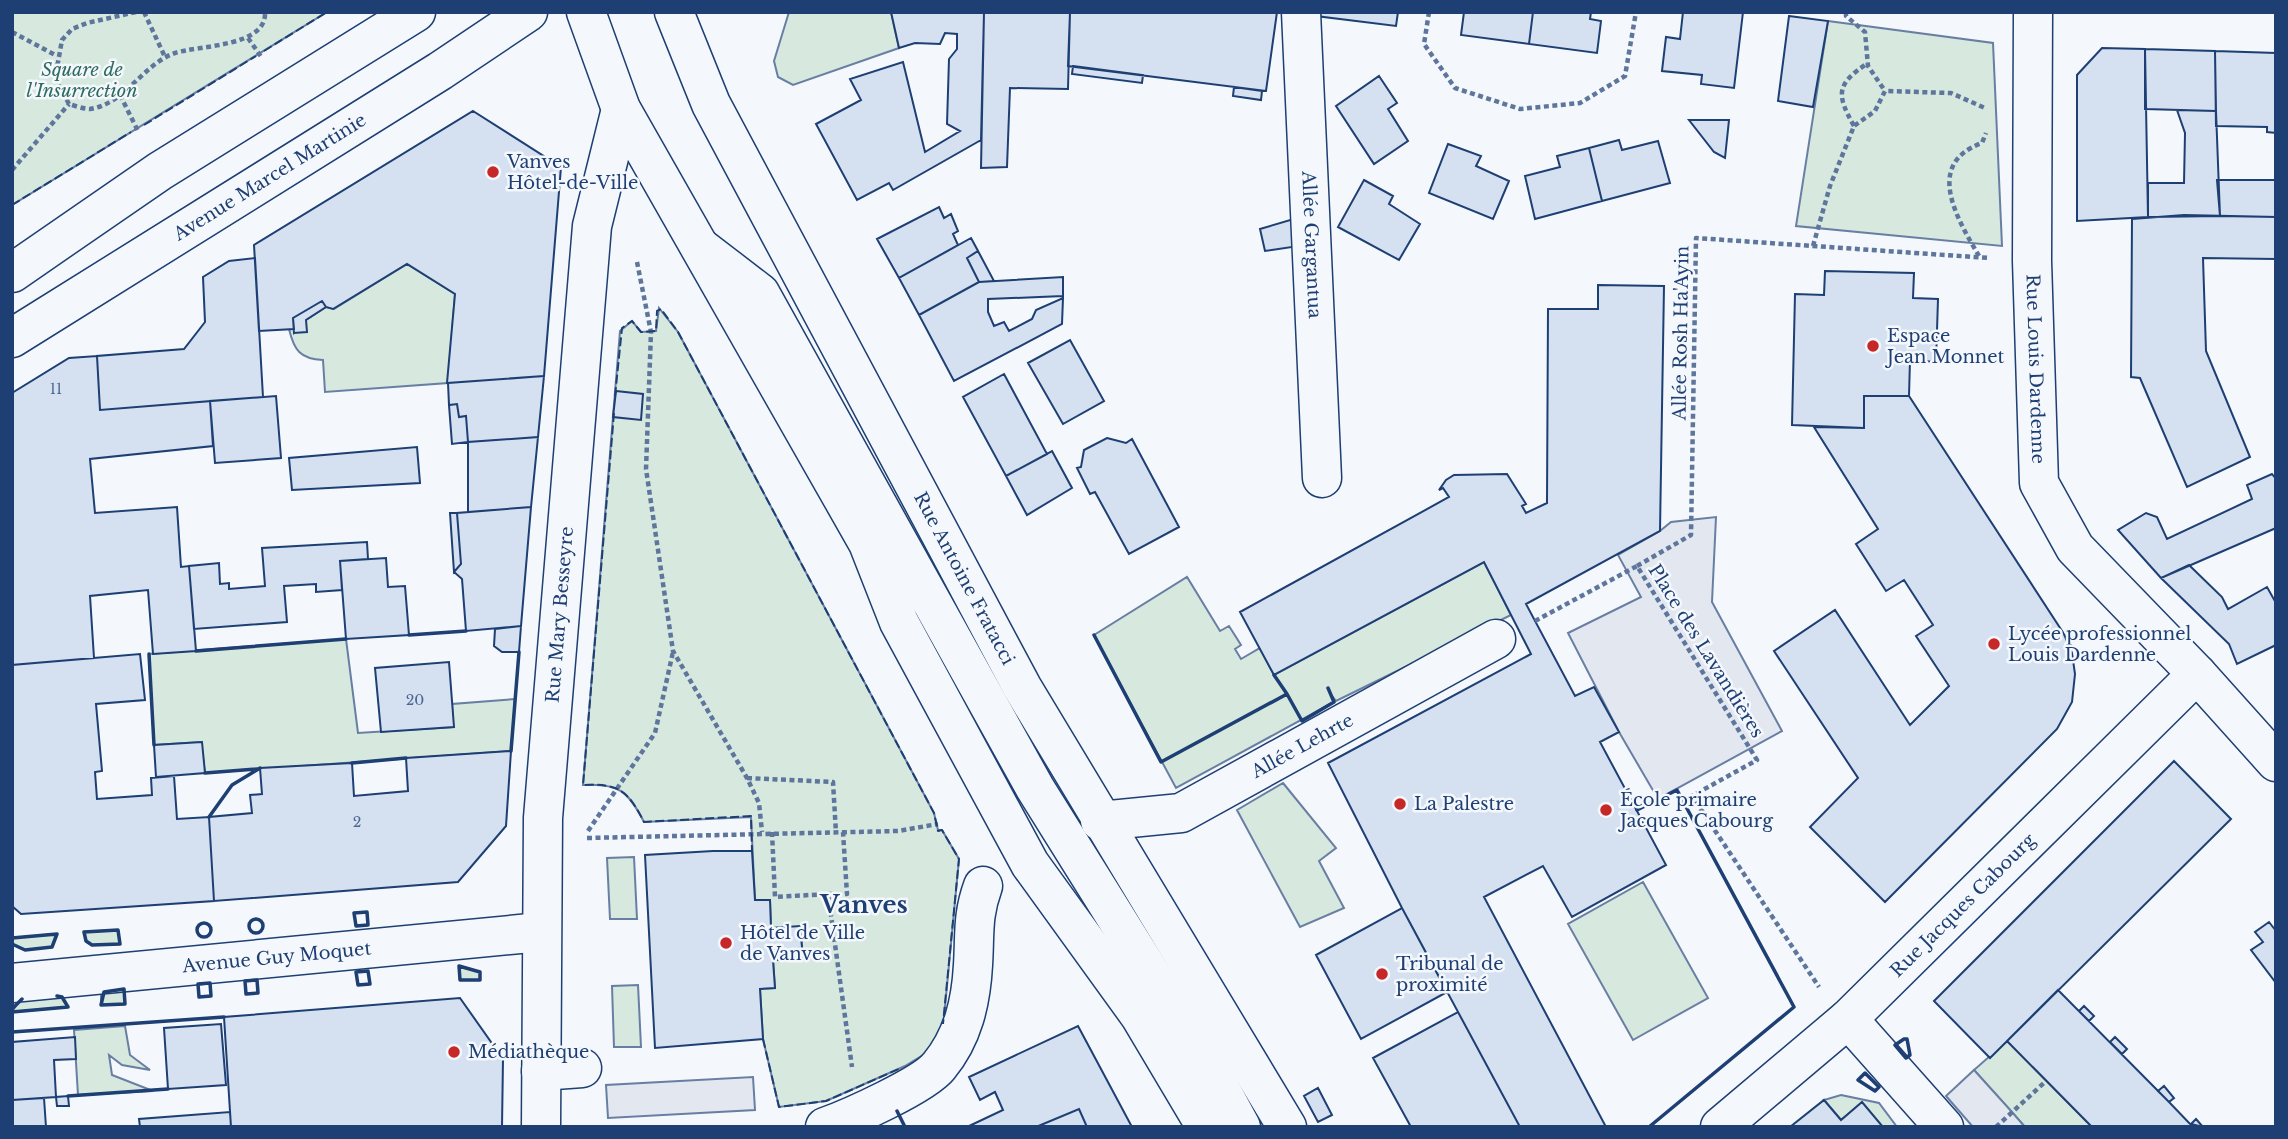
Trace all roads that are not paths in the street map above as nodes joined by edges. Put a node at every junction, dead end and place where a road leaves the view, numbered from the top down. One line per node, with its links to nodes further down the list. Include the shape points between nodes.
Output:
1 (416, 12): 9 (main road, via 160,171)
2 (528, 12): 10 (main road, Avenue Marcel Martinie)
3 (586, 12): 7 (main road, Rue Antoine Fratacci)
4 (674, 12): 15 (main road, Rue Antoine Fratacci, via 711,104 1015,676)
5 (1301, 12): 11 (main road, Allée Gargantua)
6 (2033, 12): 13 (main road, Rue Louis Dardenne, via 2032,261 2039,483 2075,548)
7 (621, 109): 8 (main road, Rue Antoine Fratacci); 17 (main road, Rue Mary Besseyre, via 592,226 543,818)
8 (700, 247): 24 (main road, Rue Antoine Fratacci, via 868,543 899,622 1030,864 1140,1016); 25 (main road, Rue Antoine Fratacci, via 760,293 1035,788 1206,1062)
9 (12, 273)
10 (12, 338)
11 (1322, 478)
12 (1496, 639): 15 (main road, Allée Lehrte, via 1181,813)
13 (2197, 674): 14 (main road, Rue Louis Dardenne); 19 (main road, Rue Jacques Cabourg)
14 (2276, 762)
15 (1100, 821): 26 (main road, Rue Antoine Fratacci)
16 (983, 886): 23 (main road, via 974,911 965,1021 938,1068 860,1114)
17 (541, 932): 18 (main road, Avenue Guy Moquet); 21 (main road, Rue Mary Besseyre)
18 (12, 983)
19 (1848, 1018): 27 (main road, Rue Jacques Cabourg); 28 (main road)
20 (582, 1068): 21 (main road)
21 (541, 1071): 22 (main road, Rue Mary Besseyre)
22 (541, 1127)
23 (825, 1127)
24 (1206, 1127)
25 (1241, 1127)
26 (1287, 1127)
27 (1720, 1127)
28 (1944, 1127)

